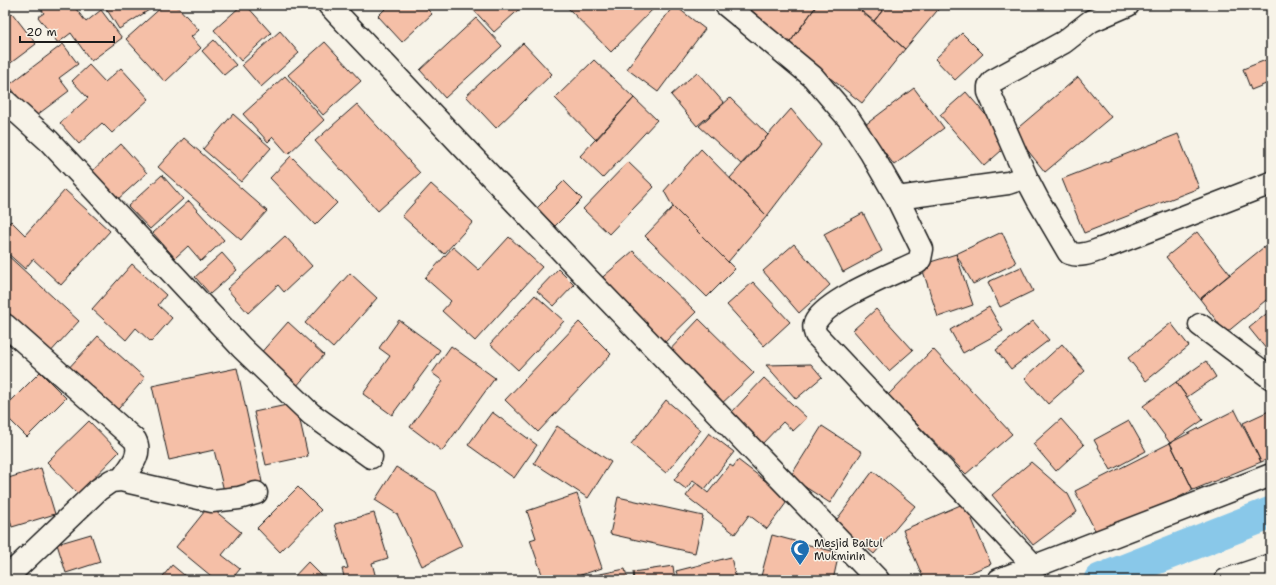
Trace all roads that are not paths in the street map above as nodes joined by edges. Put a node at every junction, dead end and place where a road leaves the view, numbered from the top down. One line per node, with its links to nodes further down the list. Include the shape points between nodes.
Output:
1 (329, 5): 18 (street)
2 (726, 5): 7 (street, via 813,77 849,119)
3 (1128, 5): 5 (street, via 1090,21 1064,42 993,81 989,86 989,92)
4 (5, 101): 11 (street, via 49,142 242,348 311,414)
5 (1026, 177): 6 (street, via 1069,253 1076,255 1101,249); 7 (street, via 1008,183)
6 (1271, 183)
7 (897, 198): 16 (street, via 922,249 920,259 838,300 816,320 814,330)
8 (5, 325): 13 (street, via 136,440 139,451)
9 (1200, 325): 10 (street)
10 (1271, 378)
11 (371, 457)
12 (1271, 475): 16 (street)
13 (121, 480): 14 (street, via 212,501); 17 (street, via 111,481 98,490)
14 (256, 493)
15 (1271, 565): 20 (street)
16 (1034, 566): 19 (street)
17 (5, 579)
18 (878, 580)
19 (999, 580)
20 (1226, 580)

